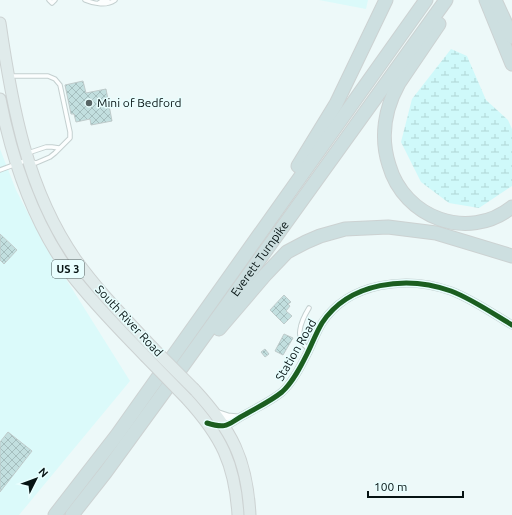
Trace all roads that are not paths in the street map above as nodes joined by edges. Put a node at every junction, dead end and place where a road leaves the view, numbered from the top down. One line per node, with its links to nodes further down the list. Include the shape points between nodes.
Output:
1 (49, 0): 2 (lane, via 52,3)
2 (55, 0)
3 (85, 0): 12 (lane)
4 (108, 0): 12 (lane)
5 (114, 0): 12 (lane, via 105,4)
6 (386, 0): 24 (highway, via 336,104)
7 (426, 0): 24 (highway, Everett Turnpike)
8 (446, 0): 28 (highway, Everett Turnpike)
9 (451, 0): 22 (highway, via 447,12 394,93 388,109 385,124 389,167 395,180 414,204 438,219 453,223 475,223 496,217)
10 (486, 0): 15 (highway)
11 (495, 0): 14 (highway)
12 (99, 3)
13 (0, 23): 16 (main road, South River Road / US 3)
14 (512, 37)
15 (512, 64)
16 (8, 76): 18 (lane, via 48,76 56,79 60,85 70,132 70,138); 19 (main road, South River Road / US 3)
17 (0, 99): 20 (main road, South River Road / US 3)
18 (59, 148): 19 (lane, via 52,147 32,152); 19 (lane, via 50,157 36,163)
19 (27, 160): 20 (lane); 29 (main road, South River Road / US 3, bridge, via 47,210 76,260 102,293)
20 (16, 164): 21 (lane); 31 (main road, South River Road / US 3, bridge, via 44,230 61,259 91,298)
21 (0, 170)
22 (512, 207)
23 (512, 256): 28 (highway, via 436,233 388,227 345,229 320,236 287,252)
24 (224, 284): 33 (highway, Everett Turnpike, via 117,435)
25 (309, 308): 27 (lane, via 301,323 300,339)
26 (512, 325): 27 (street, Station Road, via 475,303 442,288 408,283 385,284 348,297 322,324)
27 (309, 349): 30 (street, Station Road, via 283,391)
28 (164, 392): 34 (highway, Everett Turnpike)
29 (215, 413): 30 (street, via 228,418); 32 (main road, South River Road / US 3)
30 (239, 418): 32 (street, Station Road)
31 (208, 423): 32 (street); 35 (main road, US 3, via 221,443 229,463)
32 (225, 426): 36 (main road, South River Road / US 3, via 237,448 244,470)
33 (55, 515)
34 (72, 515)
35 (238, 515)
36 (250, 515)

